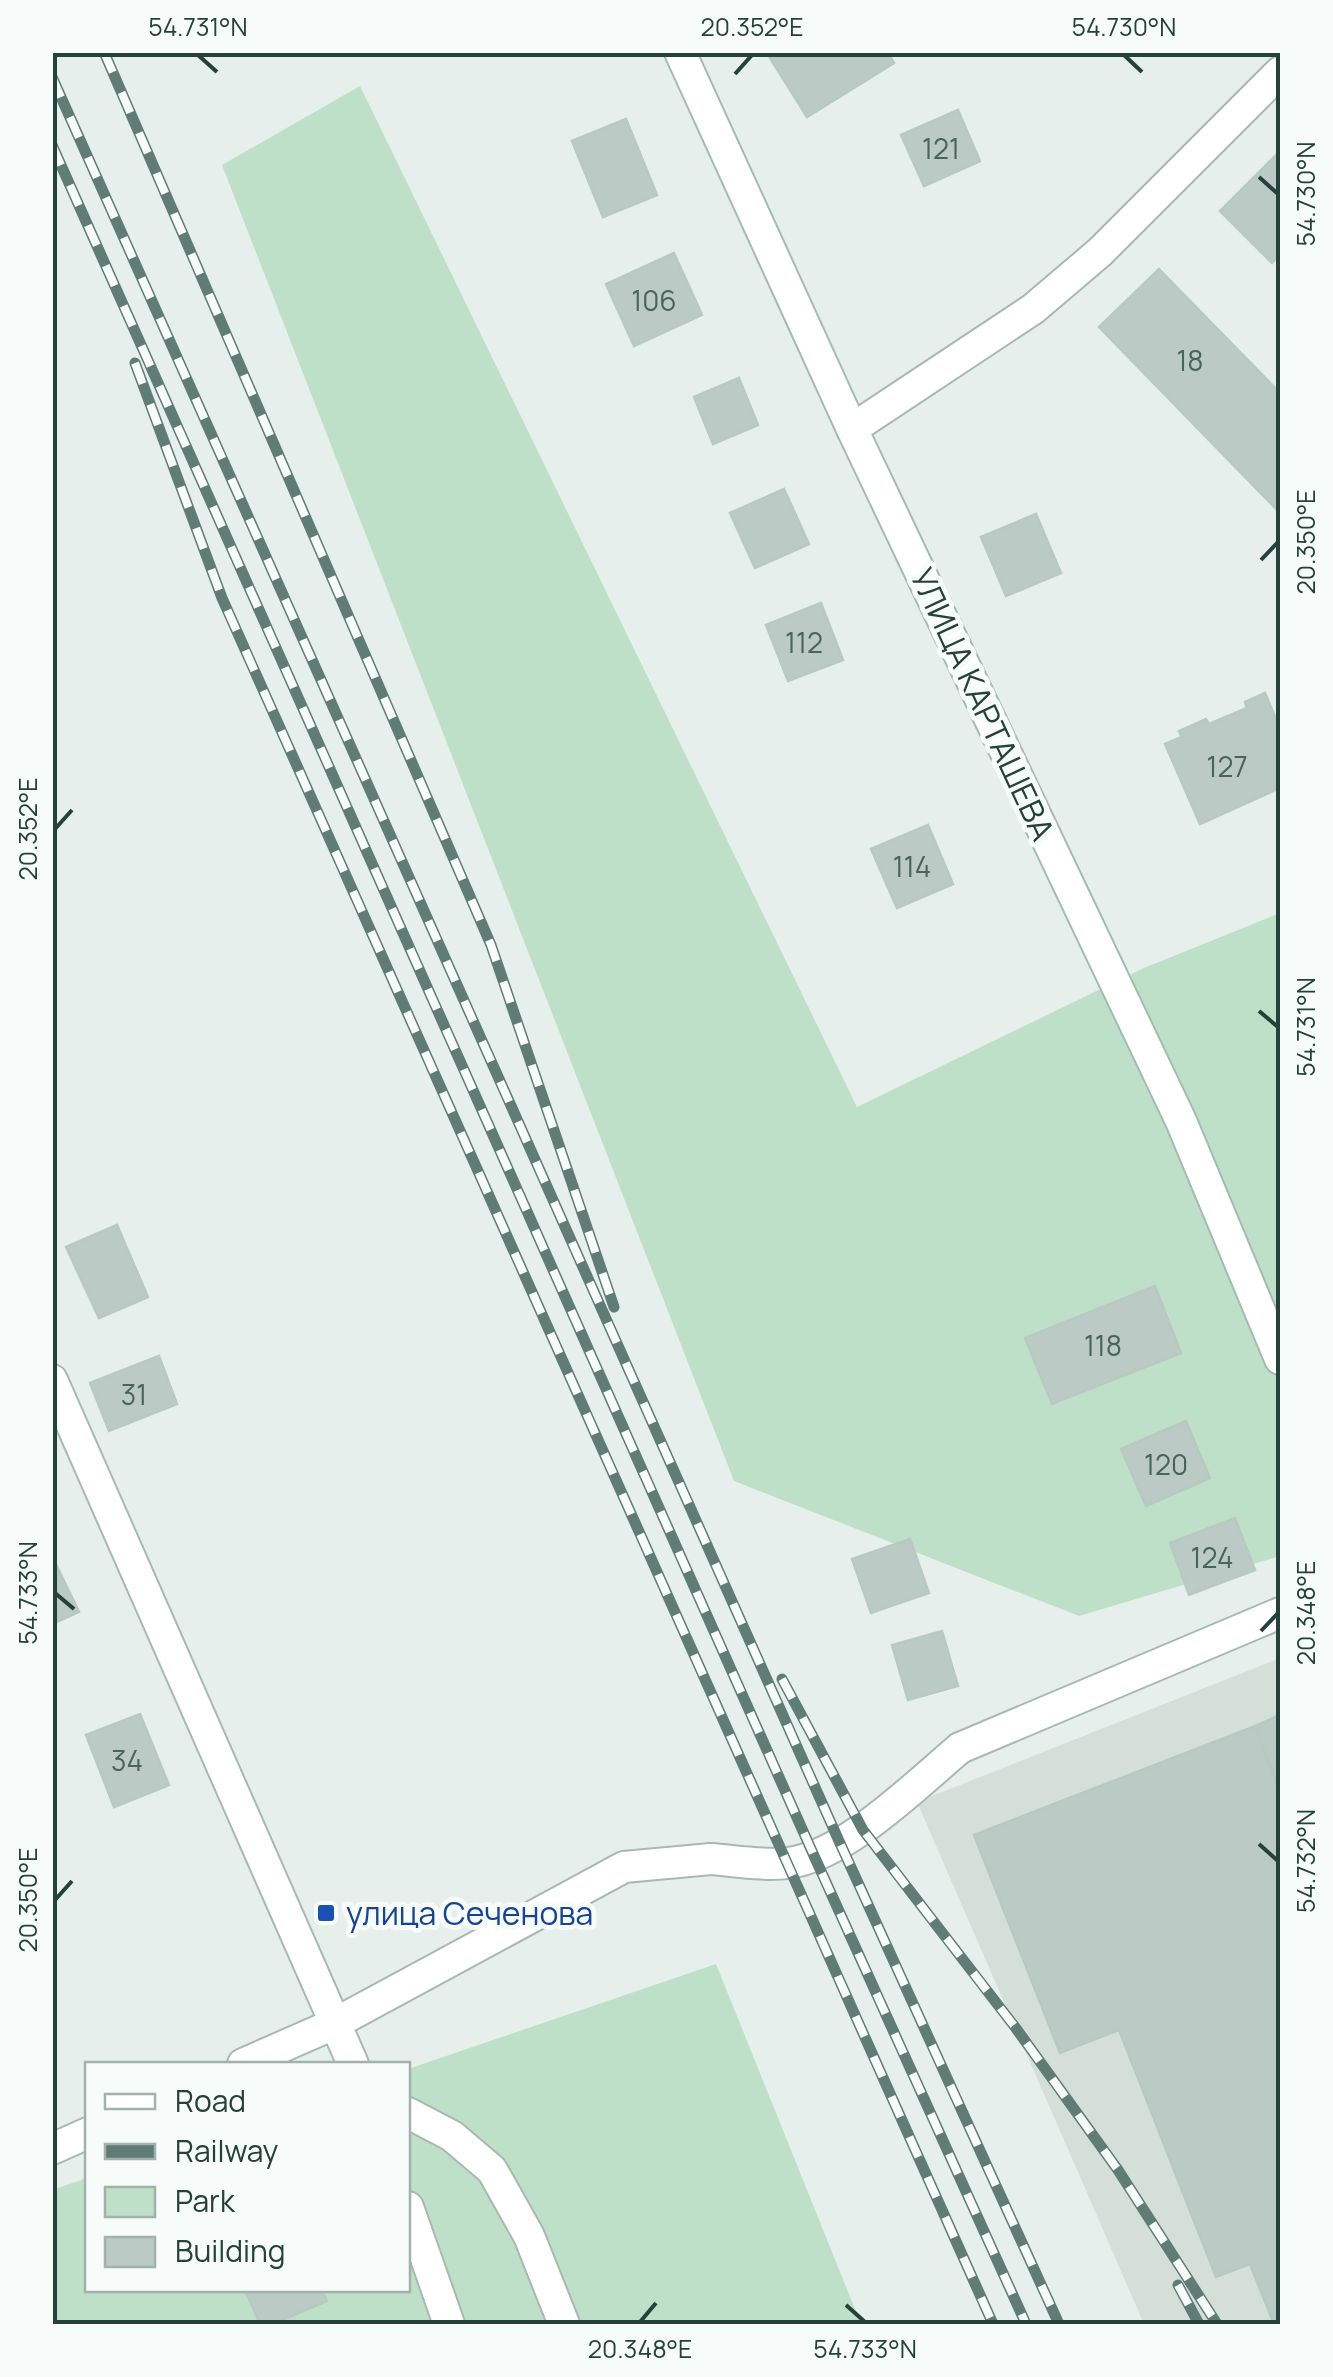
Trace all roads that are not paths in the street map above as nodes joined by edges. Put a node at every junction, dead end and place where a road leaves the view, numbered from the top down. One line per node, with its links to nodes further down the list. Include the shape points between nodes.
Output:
1 (680, 52): 3 (street, УЛИЦА КАРТАШЕВА)
2 (1280, 72): 3 (street, via 1100,252 1033,308)
3 (852, 429): 4 (street, УЛИЦА КАРТАШЕВА, via 1181,1120)
4 (1280, 1359)
5 (52, 1380): 7 (street)
6 (1280, 1613): 7 (street, via 960,1748 863,1830 815,1858 624,1867)
7 (334, 2024): 8 (street); 9 (street)
8 (248, 2062)
9 (352, 2062)
10 (410, 2114): 15 (street, via 452,2136 492,2170 529,2236)
11 (85, 2134): 12 (street)
12 (52, 2149)
13 (410, 2213): 14 (street)
14 (450, 2324)
15 (564, 2324)

